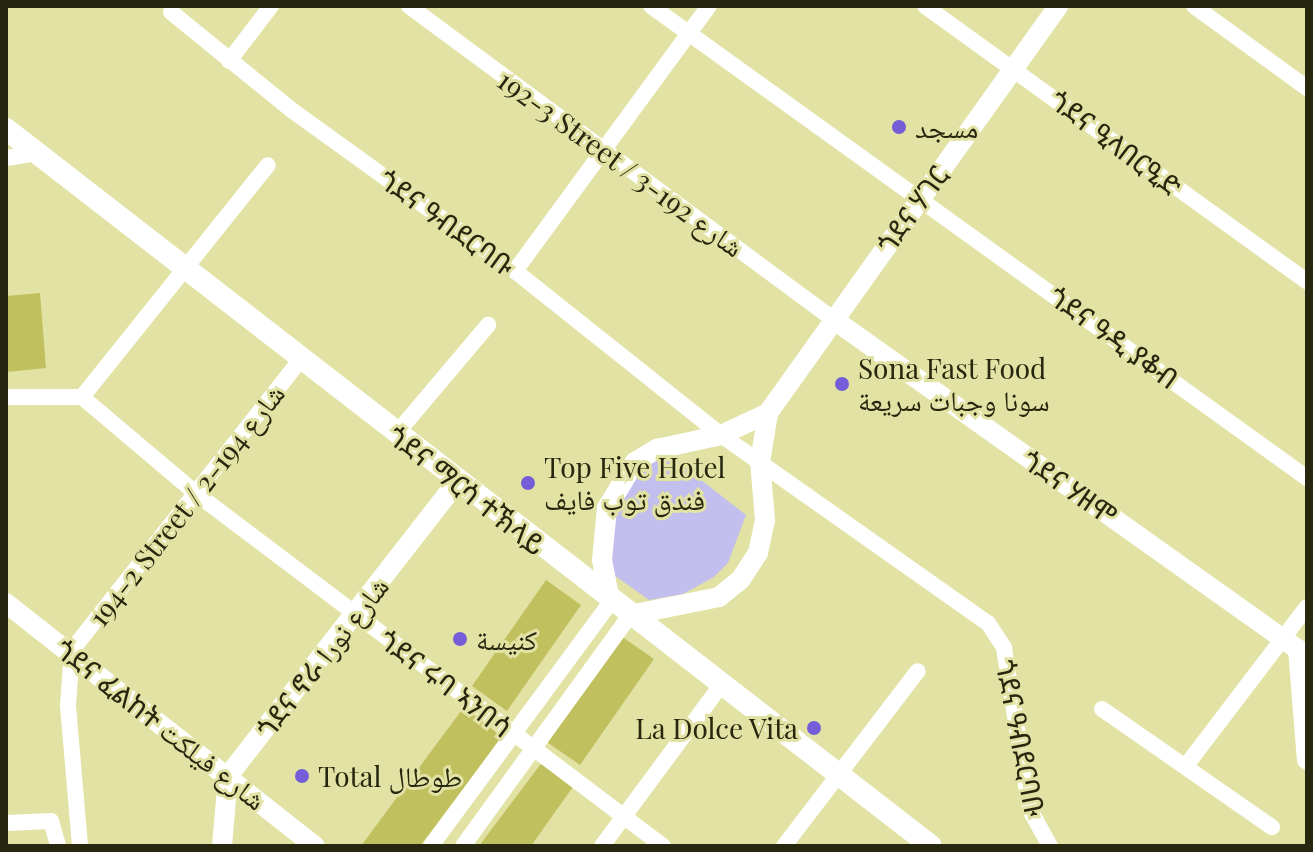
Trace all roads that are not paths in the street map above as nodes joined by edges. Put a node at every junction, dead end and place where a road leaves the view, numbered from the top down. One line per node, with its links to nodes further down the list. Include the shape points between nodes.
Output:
1 (271, 6): 10 (street)
2 (409, 6): 14 (street, 192-3 Street / شارع 192-3)
3 (651, 6): 9 (street, ጎደና ዓዲ ያቆብ)
4 (709, 6): 9 (street)
5 (925, 6): 11 (street, ጎደና ዒላበርዒድ)
6 (1058, 6): 11 (street, ጎደና ሃገር)
7 (1194, 6): 12 (street)
8 (171, 12): 10 (street, ጎደና ዓብደርባቡ)
9 (688, 34): 14 (street); 18 (street, ጎደና ዓዲ ያቆብ)
10 (229, 61): 20 (street, ጎደና ዓብደርባቡ)
11 (1014, 67): 18 (street, ጎደና ሃገር); 21 (street, ጎደና ዒላበርዒድ)
12 (1307, 88)
13 (6, 129): 15 (main road, ጎደና ማርሳ ተኽላይ)
14 (601, 148): 20 (street); 22 (street, 192-3 Street / شارع 192-3)
15 (37, 153): 16 (street); 19 (main road, ጎደና ማርሳ ተኽላይ)
16 (6, 158)
17 (268, 165): 19 (street)
18 (921, 195): 22 (street, ጎደና ሃገር); 31 (street, ጎደና ዓዲ ያቆብ)
19 (182, 267): 24 (main road, ጎደና ማርሳ ተኽላይ); 26 (street)
20 (515, 271): 29 (street, ጎደና ዓብደርባቡ)
21 (1307, 282)
22 (833, 319): 27 (street, ጎደና ሃገር); 39 (street, ጎደና ሃዘሞ)
23 (488, 325): 28 (street)
24 (300, 360): 28 (main road, ጎደና ማርሳ ተኽላይ); 33 (street, 194-2 Street / شارع 194-2)
25 (6, 397): 26 (street)
26 (82, 397): 33 (street, ጎደና ሩባ ኣንበሳ)
27 (768, 413): 29 (street); 30 (street)
28 (396, 434): 32 (main road, ጎደና ማርሳ ተኽላይ)
29 (721, 435): 30 (street); 34 (street, via 657,449 635,462 619,482 602,538 603,578)
30 (760, 462): 38 (street, via 765,520 758,553 741,579 719,597); 63 (street, ጎደና ዓብደርባቡ, via 997,635 1030,810)
31 (1307, 478)
32 (458, 481): 34 (main road, ጎደና ማርሳ ተኽላይ); 37 (street, ጎደና ኖራ شارع نورا)
33 (198, 495): 37 (street, ጎደና ሩባ ኣንበሳ); 40 (street, 194-2 Street / شارع 194-2)
34 (611, 602): 38 (main road, ጎደና ማርሳ ተኽላይ); 44 (street)
35 (6, 603): 40 (street, ጎደና ፈልከት شارع فيلكت)
36 (1307, 607): 39 (street)
37 (355, 614): 44 (street, ጎደና ሩባ ኣንበሳ); 49 (street, ጎደና ኖራ شارع نورا)
38 (630, 615): 42 (main road, ጎደና ማርሳ ተኽላይ); 45 (street)
39 (1296, 648): 46 (street); 47 (street)
40 (72, 650): 49 (street, ጎደና ፈልከት شارع فيلكت); 54 (street, via 68,705)
41 (918, 671): 48 (street)
42 (721, 685): 48 (main road, ጎደና ማርሳ ተኽላይ); 50 (street)
43 (1102, 709): 47 (street)
44 (515, 736): 45 (street, ጎደና ሩባ ኣንበሳ); 57 (street)
45 (533, 750): 50 (street, ጎደና ሩባ ኣንበሳ); 58 (street)
46 (1307, 760)
47 (1188, 763): 52 (street)
48 (839, 774): 61 (street); 62 (main road, ጎደና ማርሳ ተኽላይ)
49 (228, 776): 55 (street); 56 (street, ጎደና ፈልከት شارع فيلكت)
50 (625, 816): 59 (street); 60 (street, ጎደና ሩባ ኣንበሳ)
51 (6, 823): 53 (street, via 51,821)
52 (1272, 827)
53 (58, 846)
54 (80, 846)
55 (222, 846)
56 (315, 846)
57 (431, 846)
58 (463, 846)
59 (602, 846)
60 (663, 846)
61 (784, 846)
62 (931, 846)
63 (1050, 846)

